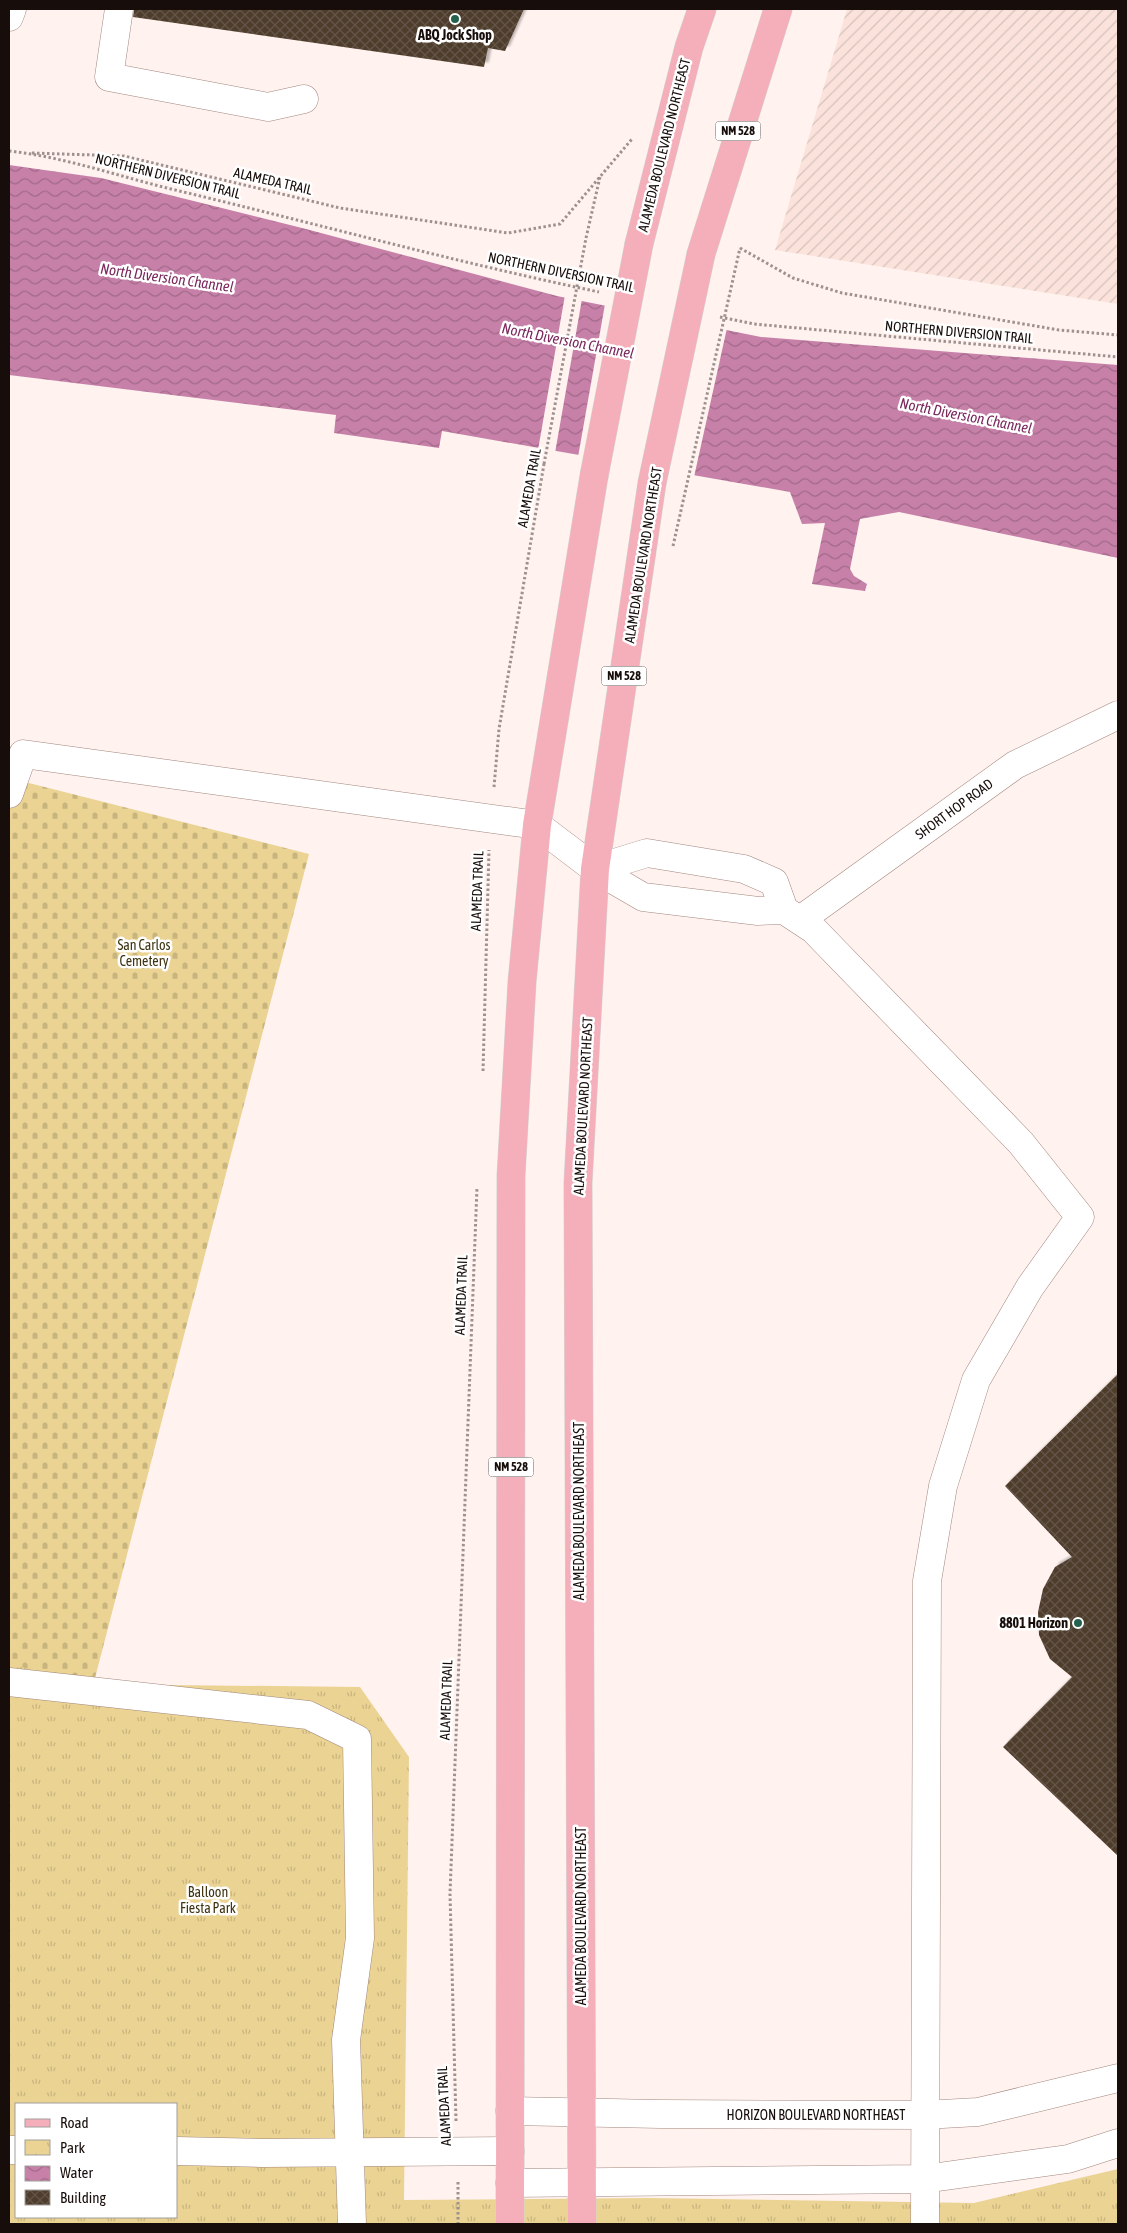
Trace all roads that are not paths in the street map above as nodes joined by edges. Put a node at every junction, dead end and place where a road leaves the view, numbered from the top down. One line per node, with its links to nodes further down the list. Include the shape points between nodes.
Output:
1 (12, 9): 5 (street)
2 (119, 9): 6 (street, via 109,78 268,107)
3 (702, 9): 9 (main road, ALAMEDA BOULEVARD NORTHEAST / NM 528, bridge, via 689,47 639,244 594,476)
4 (778, 9): 10 (main road, ALAMEDA BOULEVARD NORTHEAST / NM 528, bridge, via 701,254 652,483)
5 (9, 17)
6 (304, 99)
7 (1118, 715): 11 (street, SHORT HOP ROAD, via 1016,765)
8 (9, 794): 9 (street, via 23,754)
9 (537, 825): 10 (street); 14 (main road, ALAMEDA BOULEVARD NORTHEAST / NM 528, via 522,982 511,1176)
10 (595, 869): 11 (street, via 643,897); 11 (street, via 647,852 744,869 774,882); 15 (main road, ALAMEDA BOULEVARD NORTHEAST / NM 528, via 578,1183)
11 (792, 915): 16 (street, via 813,929 1014,1136 1080,1217 1030,1287 976,1380 943,1486 926,1581)
12 (9, 1682): 20 (street, via 308,1714 357,1739 360,1938 346,2040)
13 (1118, 2078): 16 (street, HORIZON BOULEVARD NORTHEAST, via 978,2112)
14 (510, 2111): 15 (street, HORIZON BOULEVARD NORTHEAST); 19 (main road, ALAMEDA BOULEVARD NORTHEAST / NM 528)
15 (582, 2112): 16 (street, HORIZON BOULEVARD NORTHEAST); 23 (main road, ALAMEDA BOULEVARD NORTHEAST / NM 528)
16 (924, 2115): 21 (street)
17 (1118, 2143): 21 (street, via 1068,2159)
18 (178, 2151): 20 (street)
19 (510, 2151): 20 (street); 22 (main road, ALAMEDA BOULEVARD NORTHEAST / NM 528)
20 (351, 2152): 24 (street)
21 (924, 2180): 23 (street); 27 (street)
22 (510, 2183): 23 (street); 25 (main road, ALAMEDA BOULEVARD NORTHEAST / NM 528)
23 (582, 2183): 26 (main road, ALAMEDA BOULEVARD NORTHEAST / NM 528)
24 (352, 2224)
25 (510, 2224)
26 (582, 2224)
27 (925, 2224)

